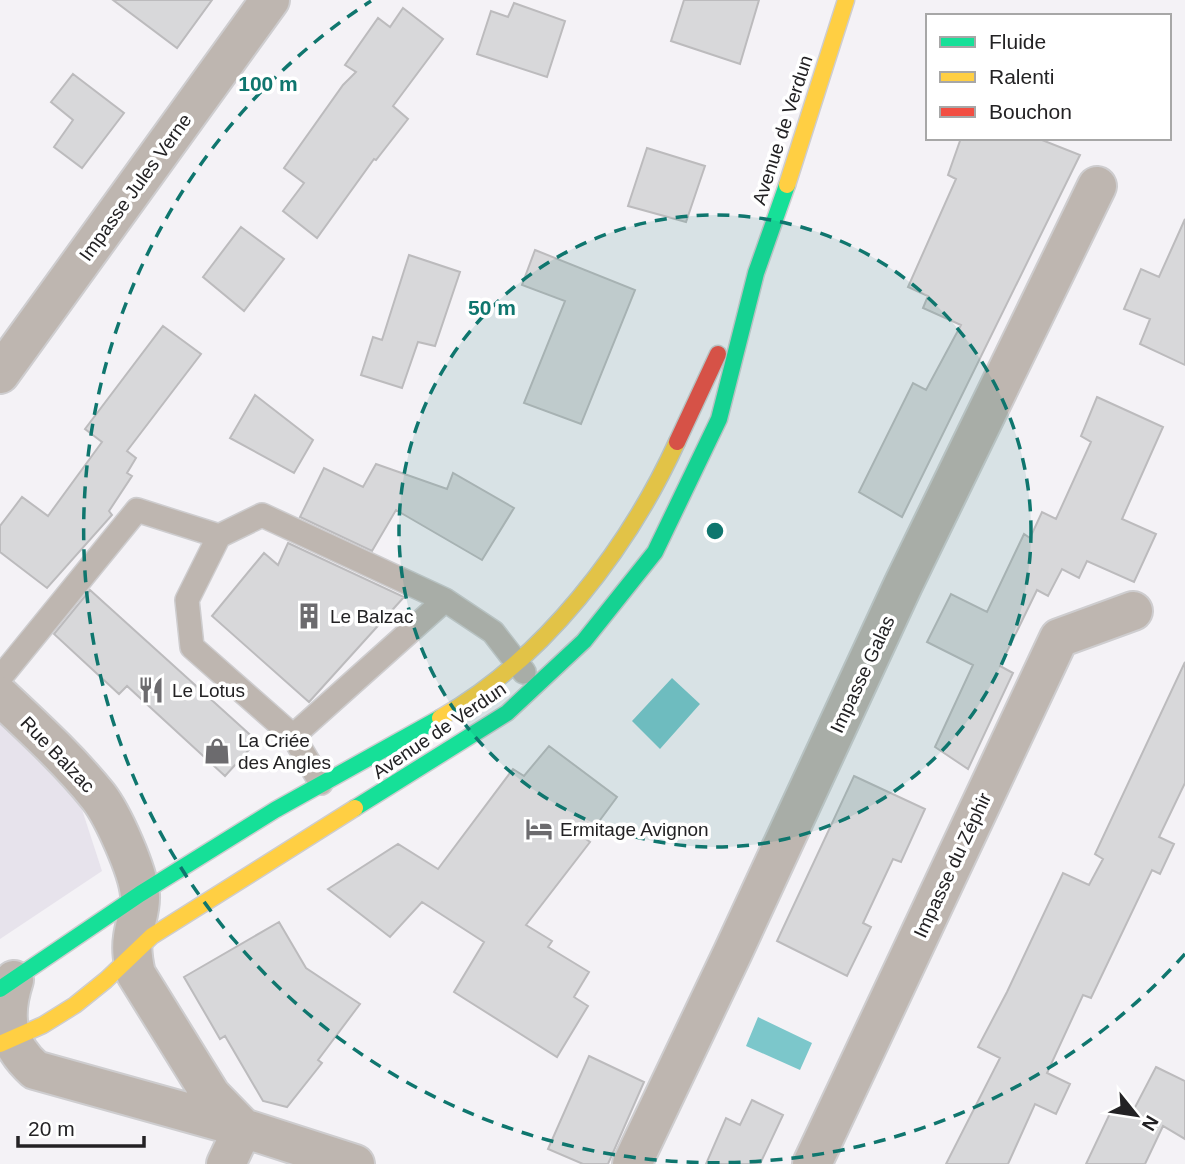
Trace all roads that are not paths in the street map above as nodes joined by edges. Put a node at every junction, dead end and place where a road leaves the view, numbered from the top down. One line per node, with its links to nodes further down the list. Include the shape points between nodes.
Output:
1 (270, 0): 5 (street, Impasse Jules Verne)
2 (846, 0): 4 (main road, Avenue de Verdun)
3 (1097, 186): 22 (street, Impasse Galas, via 903,585)
4 (757, 273): 9 (main road, Avenue de Verdun, via 662,475 628,534 588,588); 11 (main road, Avenue de Verdun, via 719,419 655,552 584,641)
5 (0, 374)
6 (219, 536): 7 (lane, via 262,515); 10 (lane, via 137,510); 13 (lane, via 187,600 192,647)
7 (445, 600): 9 (lane, via 493,632); 13 (lane)
8 (1133, 611): 23 (street, Impasse du Zéphir, via 1059,638)
9 (517, 663): 11 (lane); 14 (main road, Avenue de Verdun, via 459,707)
10 (0, 678)
11 (535, 689): 16 (main road, Avenue de Verdun, via 452,750 169,924)
12 (0, 696): 15 (street, Rue Balzac, via 100,798 132,860)
13 (293, 736): 14 (lane)
14 (321, 783): 15 (main road, Avenue de Verdun)
15 (140, 894): 16 (street); 17 (main road, Avenue de Verdun)
16 (131, 956): 18 (main road, Avenue de Verdun, via 75,1005); 19 (street, via 136,974 211,1095)
17 (7, 985): 18 (street)
18 (6, 1042): 19 (street, via 35,1070)
19 (243, 1128): 20 (street); 21 (street)
20 (226, 1164)
21 (355, 1164)
22 (632, 1164)
23 (812, 1164)

